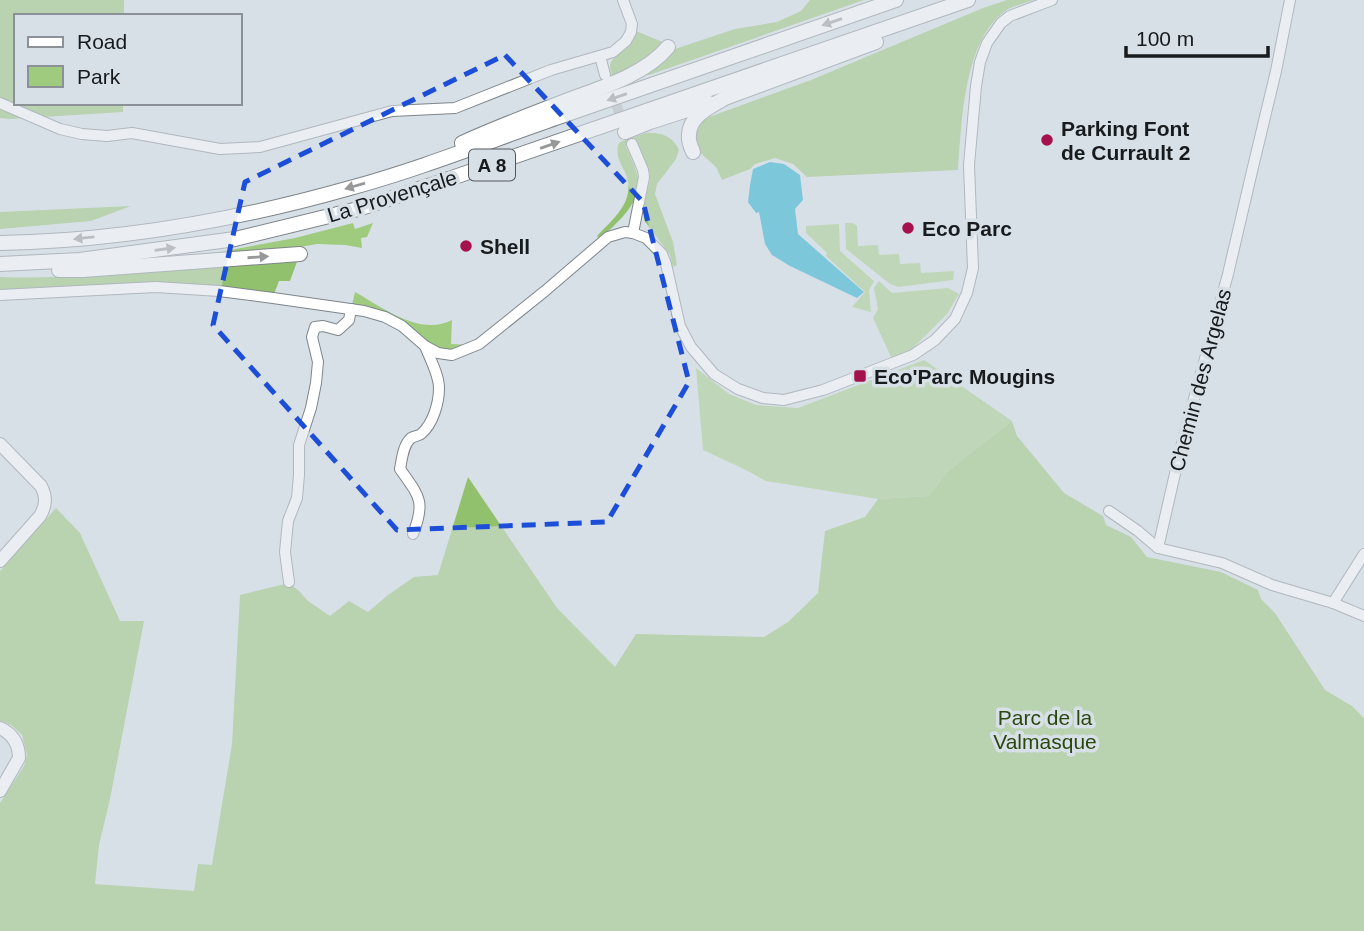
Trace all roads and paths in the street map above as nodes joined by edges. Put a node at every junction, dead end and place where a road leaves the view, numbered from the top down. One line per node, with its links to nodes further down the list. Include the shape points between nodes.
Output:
1 (622, 0): 7 (street, via 632,24 629,37 618,49)
2 (896, 0): 13 (highway, La Provençale / A 8, one-way to 13)
3 (970, 0): 9 (highway, via 919,26); 17 (highway, La Provençale / A 8, one-way to 3, via 235,239 358,209)
4 (1052, 0): 14 (street, via 1010,16 987,43 976,86 969,165 973,268 955,319 913,355 784,400 738,390 714,374 691,347 680,326 662,254 646,238)
5 (1290, 0): 24 (street, Chemin des Argelas)
6 (668, 47): 13 (highway, via 632,74 492,129)
7 (600, 56): 8 (street); 10 (street, via 455,108 392,111 260,147 220,149 132,134 82,134)
8 (605, 75)
9 (725, 98): 11 (highway, via 650,122); 12 (highway, via 691,125)
10 (0, 103)
11 (628, 138): 14 (street, via 644,177)
12 (692, 152)
13 (399, 173): 15 (highway, La Provençale / A 8, one-way to 15, via 273,208 197,223)
14 (633, 233): 20 (street, via 608,237 479,344 452,355)
15 (0, 243)
16 (300, 254): 17 (highway, one-way to 16, via 83,270)
17 (6, 264)
18 (0, 295): 19 (street, via 156,287)
19 (351, 309): 20 (street, via 385,317); 27 (street, via 349,320 338,330 315,327 312,337 318,362 299,445 297,498 288,521 285,552)
20 (425, 346): 23 (street, via 439,387 434,415 403,451 400,469 420,499)
21 (0, 444): 26 (main road, via 41,486 46,500 40,516)
22 (1109, 511): 24 (street)
23 (414, 534)
24 (1158, 548): 28 (street, via 1222,563 1272,585)
25 (1364, 554): 28 (street)
26 (0, 561)
27 (289, 582)
28 (1333, 603): 29 (street)
29 (1364, 615)
30 (0, 728): 31 (main road, via 13,737 19,752)
31 (0, 791)

